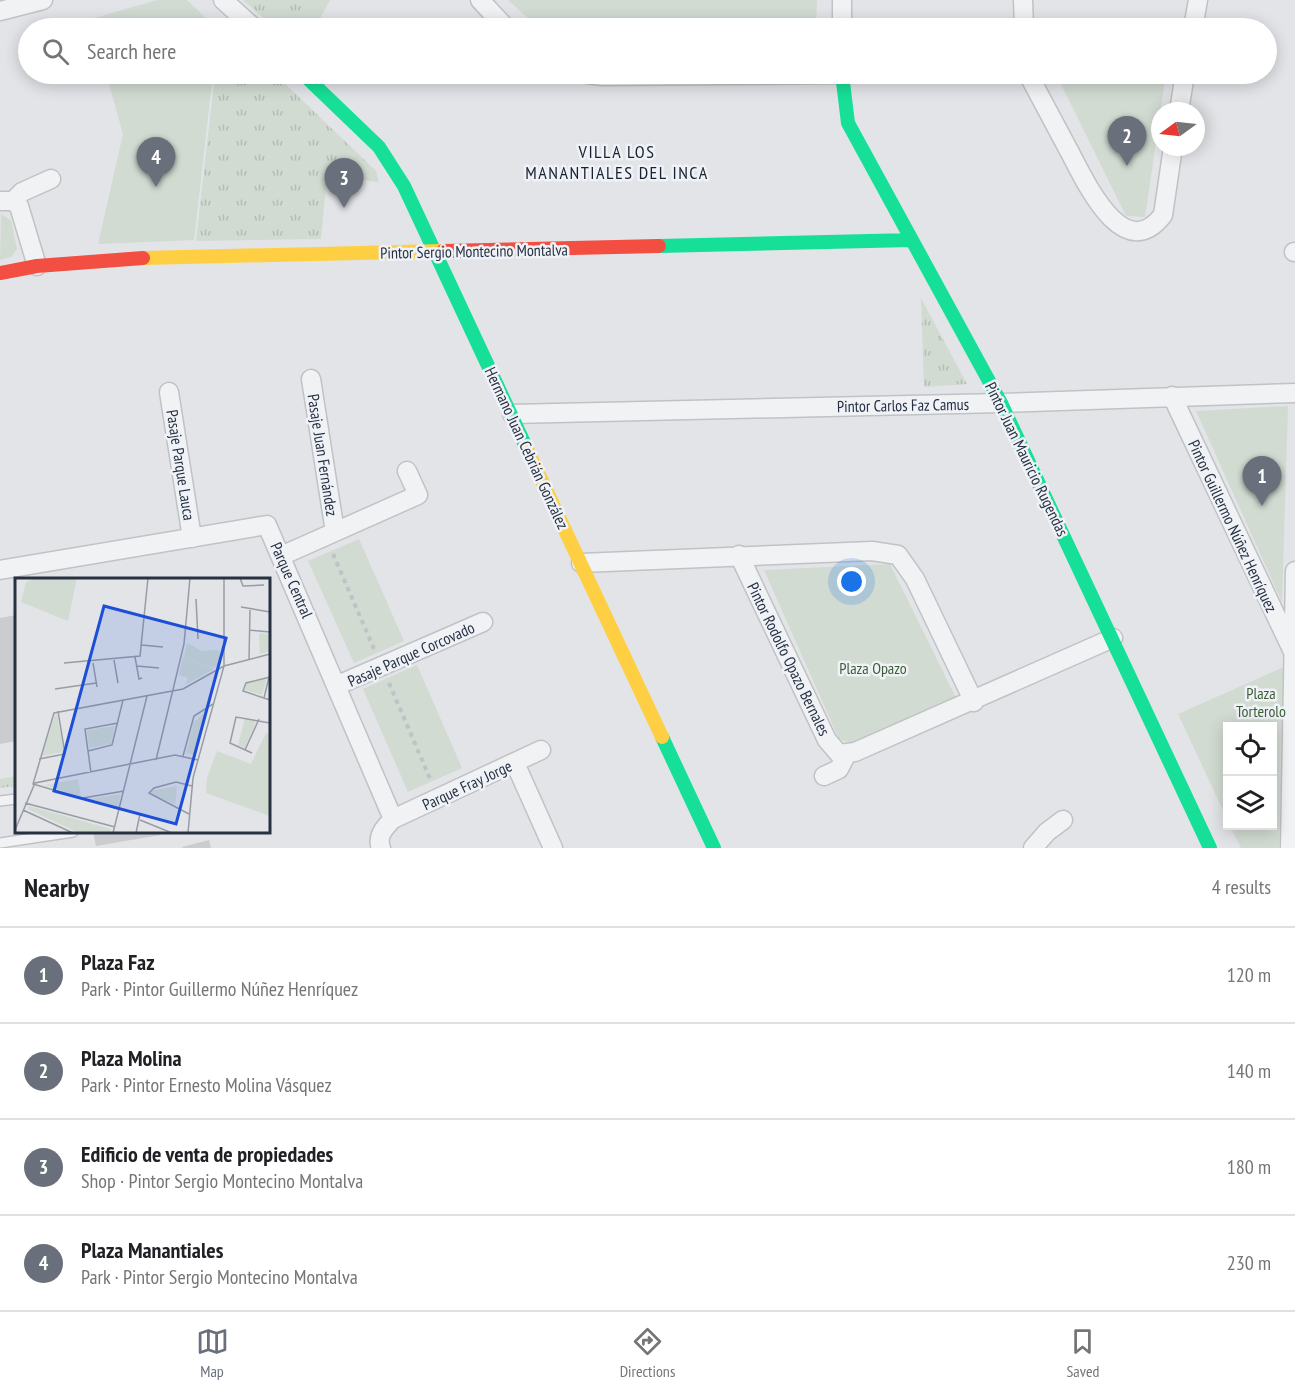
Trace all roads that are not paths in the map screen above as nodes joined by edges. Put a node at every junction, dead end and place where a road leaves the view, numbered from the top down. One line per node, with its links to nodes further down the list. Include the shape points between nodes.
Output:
1 (43, 0): 7 (street)
2 (224, 0): 8 (street)
3 (480, 0): 9 (street)
4 (842, 0): 10 (street)
5 (1023, 0): 11 (street)
6 (1198, 0): 12 (street)
7 (0, 11)
8 (243, 18)
9 (497, 18)
10 (842, 18)
11 (1024, 18)
12 (1195, 18)
13 (313, 84): 22 (street, Hermano Juan Cebrián González, via 378,147 404,186)
14 (843, 84): 21 (street, Pintor Juan Mauricio Rugendas, via 848,123)
15 (1033, 84): 18 (street, via 1097,203 1116,223 1129,230 1143,230 1163,215)
16 (1183, 84): 17 (street)
17 (1180, 102)
18 (1172, 156)
19 (51, 179): 20 (street)
20 (6, 201): 23 (street, via 24,214)
21 (912, 240): 22 (street, Pintor Sergio Montecino Montalva); 29 (street, Pintor Juan Mauricio Rugendas)
22 (435, 252): 23 (street, Pintor Sergio Montecino Montalva, via 110,259); 30 (street, Hermano Juan Cebrián González)
23 (37, 266): 24 (street, Pintor Sergio Montecino Montalva)
24 (0, 273)
25 (311, 379): 32 (street, Pasaje Juan Fernández)
26 (169, 392): 33 (street, Pasaje Parque Lauca)
27 (1295, 393): 28 (street, Pintor Carlos Faz Camus)
28 (1172, 396): 29 (street, Pintor Carlos Faz Camus); 41 (street, Pintor Guillermo Núñez Henríquez)
29 (1001, 403): 30 (street, Pintor Carlos Faz Camus); 40 (street, Pintor Juan Mauricio Rugendas)
30 (512, 414): 36 (street, Hermano Juan Cebrián González)
31 (407, 471): 32 (street, via 418,495)
32 (330, 534): 34 (street)
33 (192, 538): 34 (street, Parque Central, via 267,525); 37 (street, Parque Central)
34 (281, 555): 42 (street, Parque Central)
35 (739, 555): 36 (street); 43 (street, via 872,551 898,555 915,579); 45 (street, Pintor Rodolfo Opazo Bernales, via 827,740 839,754)
36 (581, 563): 56 (street, Hermano Juan Cebrián González)
37 (0, 570)
38 (1295, 571): 41 (street)
39 (483, 622): 42 (street, Pasaje Parque Corcovado)
40 (1113, 638): 43 (street); 59 (street, Pintor Juan Mauricio Rugendas)
41 (1294, 656): 60 (street)
42 (338, 685): 50 (street, Parque Central)
43 (974, 702): 45 (street)
44 (541, 750): 46 (street, Parque Fray Jorge)
45 (846, 755): 47 (street, via 839,769)
46 (515, 763): 50 (street, Parque Fray Jorge); 55 (street)
47 (824, 776)
48 (15, 799): 49 (lane)
49 (0, 801)
50 (393, 819): 54 (street, via 383,829)
51 (1063, 820): 58 (street)
52 (61, 833): 53 (lane)
53 (0, 843)
54 (381, 848)
55 (553, 848)
56 (714, 848)
57 (1024, 848): 58 (street)
58 (1033, 848)
59 (1210, 848)
60 (1290, 848)

